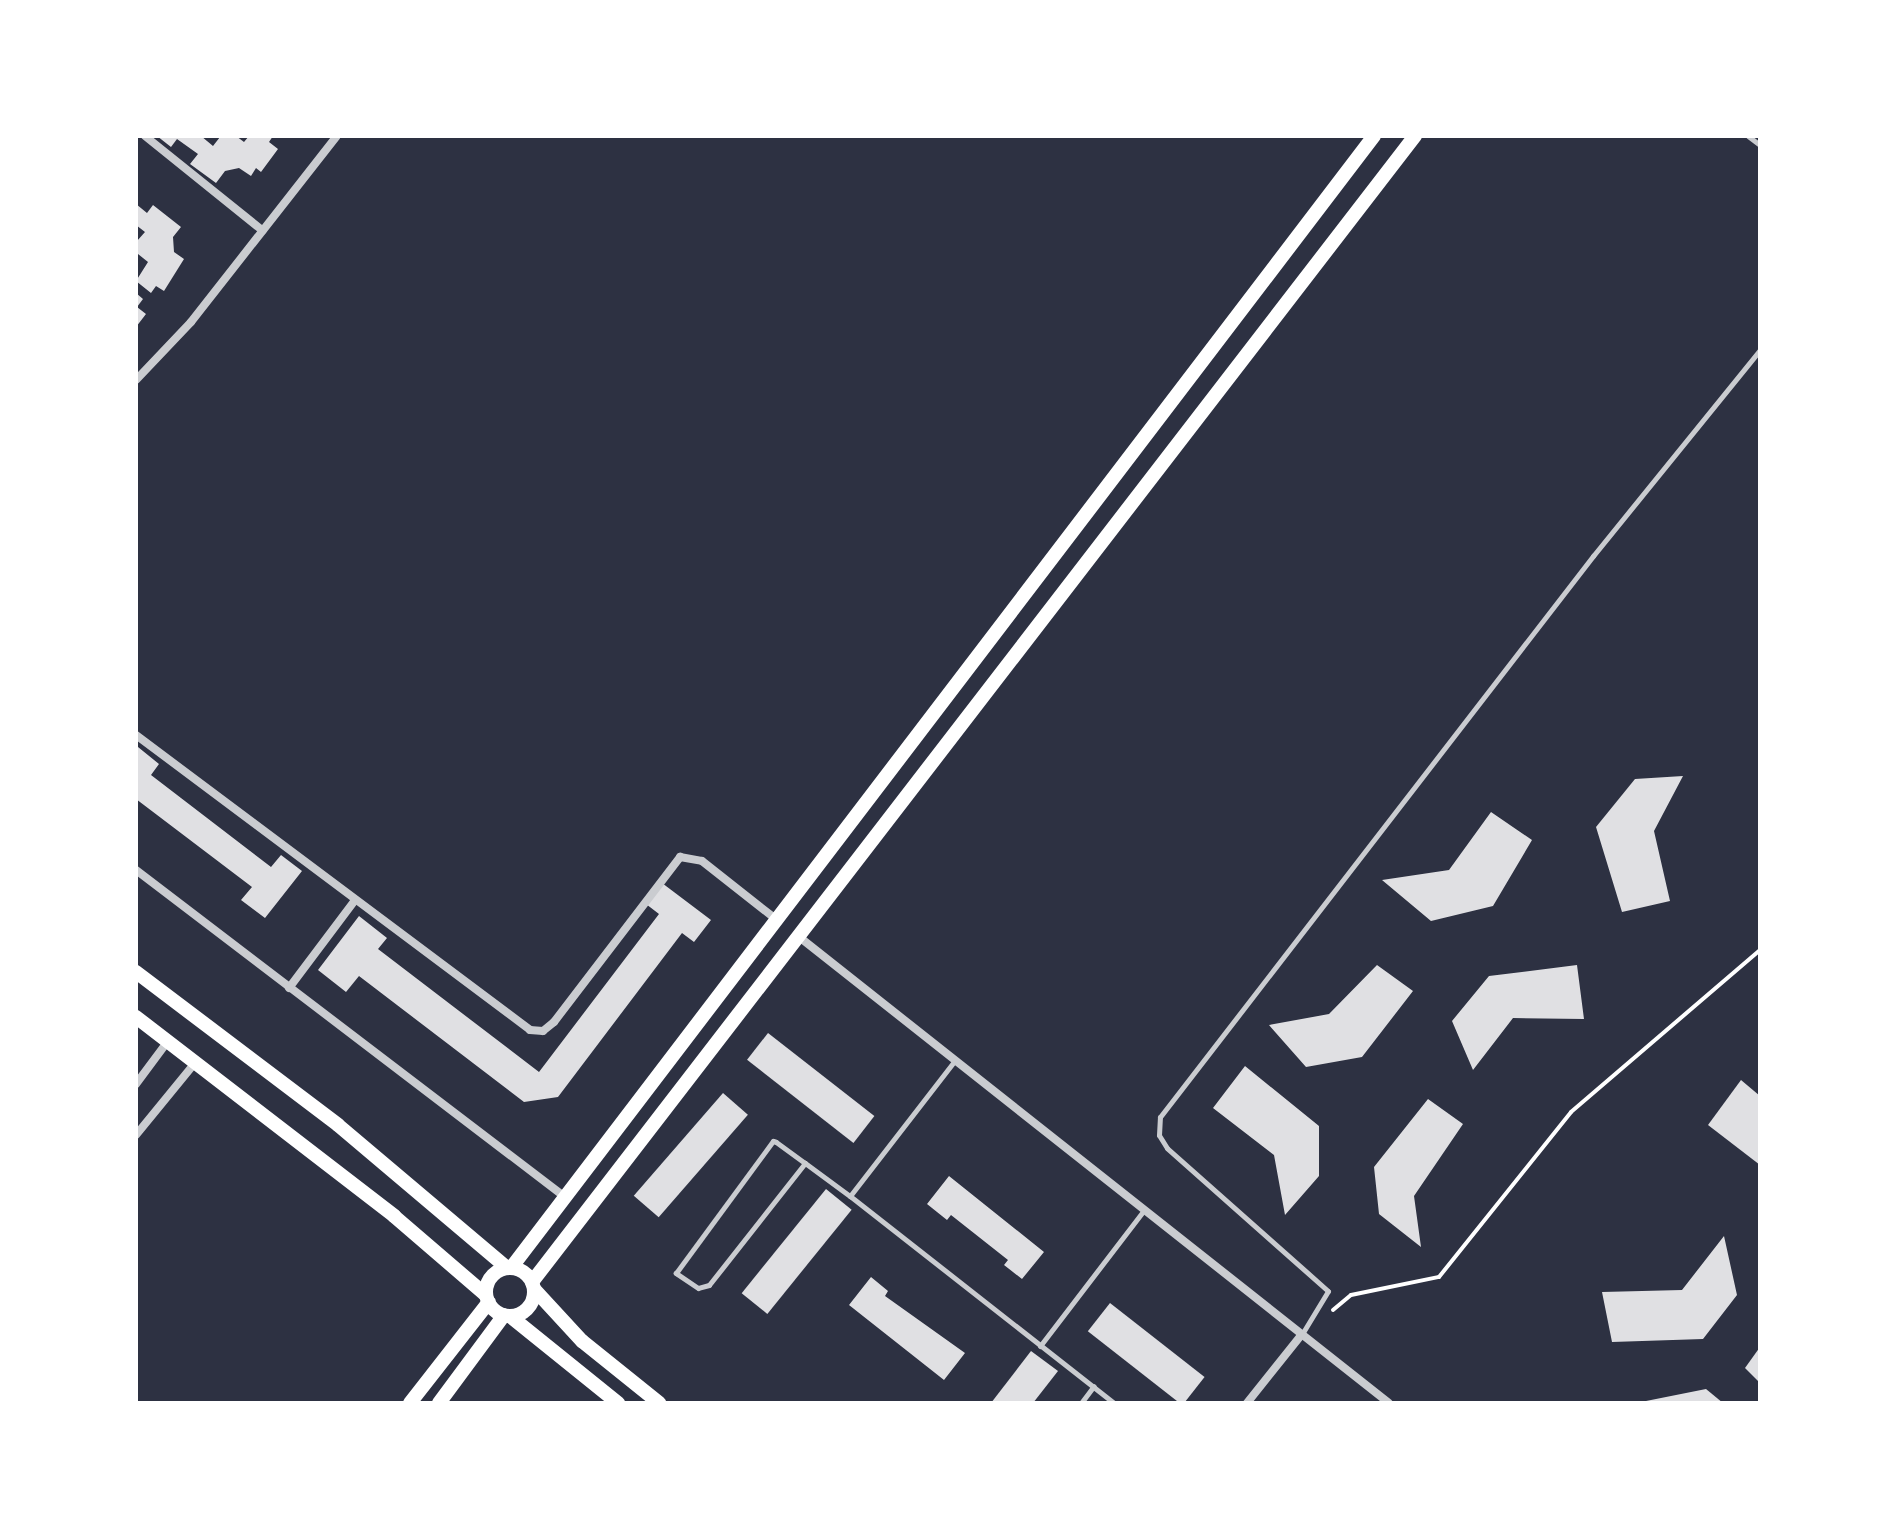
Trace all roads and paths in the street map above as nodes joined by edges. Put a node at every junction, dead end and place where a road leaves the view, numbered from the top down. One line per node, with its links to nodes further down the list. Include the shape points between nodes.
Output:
1 (145, 136): 7 (street)
2 (337, 136): 7 (street)
3 (1374, 136): 13 (main road)
4 (1415, 136): 14 (main road)
5 (1748, 136): 6 (lane)
6 (1760, 145)
7 (263, 231): 9 (street, via 191,322)
8 (1760, 350): 33 (lane, via 1593,556 1160,1117 1159,1135 1167,1148 1328,1291)
9 (136, 380)
10 (136, 735): 12 (street)
11 (136, 870): 17 (street)
12 (355, 900): 13 (street, via 524,1027 538,1032 554,1022 680,857 702,861); 17 (street)
13 (777, 920): 26 (main road)
14 (797, 936): 20 (street); 29 (main road)
15 (1760, 950): 31 (path, via 1571,1112 1439,1277 1351,1295)
16 (136, 972): 28 (main road, via 421,1191)
17 (289, 988): 26 (street)
18 (136, 1017): 19 (main road)
19 (168, 1041): 21 (main road); 22 (street)
20 (956, 1060): 25 (lane); 27 (street)
21 (195, 1063): 23 (street); 30 (main road, via 394,1216)
22 (136, 1084)
23 (136, 1135)
24 (805, 1163): 24 (lane, via 773,1141 676,1273 698,1288 709,1285); 25 (lane)
25 (850, 1196): 34 (lane)
26 (565, 1197): 28 (main road)
27 (1144, 1209): 33 (street); 34 (lane)
28 (509, 1268): 29 (main road); 30 (main road, via 494,1274)
29 (533, 1285): 32 (main road, via 527,1309); 39 (main road, via 582,1341)
30 (488, 1299): 32 (main road); 36 (main road)
31 (1326, 1314)
32 (507, 1315): 37 (main road); 38 (main road)
33 (1302, 1334): 42 (street); 43 (street)
34 (1040, 1346): 35 (lane)
35 (1094, 1386): 40 (lane); 41 (lane)
36 (410, 1403)
37 (439, 1403)
38 (618, 1403)
39 (659, 1403)
40 (1081, 1403)
41 (1114, 1403)
42 (1247, 1403)
43 (1389, 1403)

